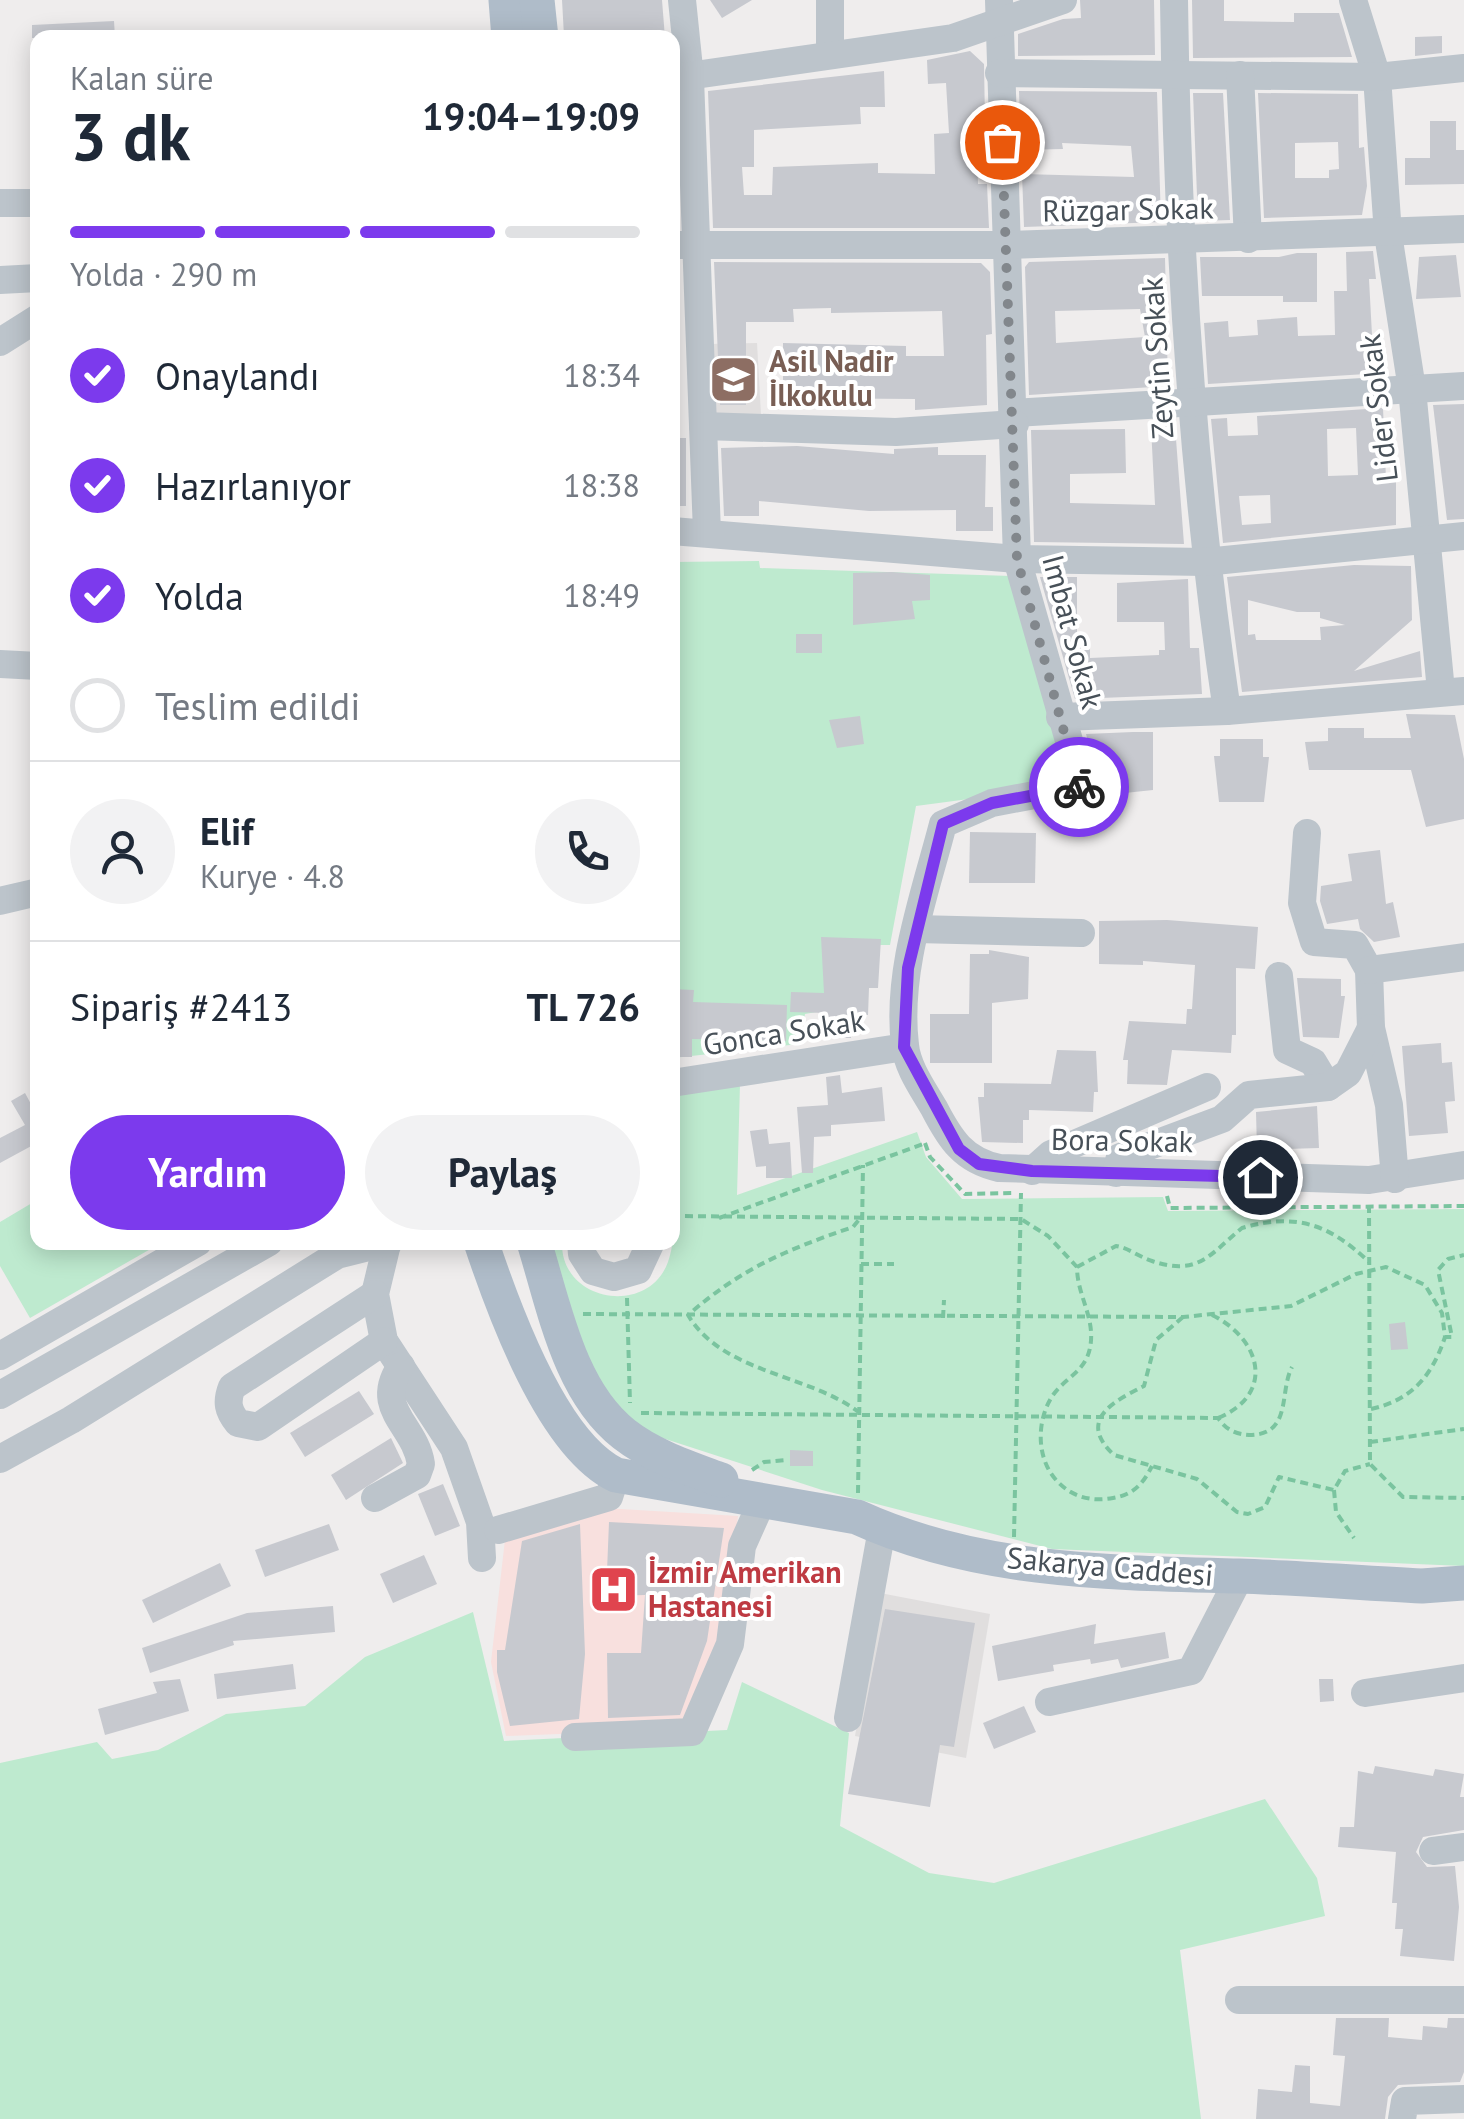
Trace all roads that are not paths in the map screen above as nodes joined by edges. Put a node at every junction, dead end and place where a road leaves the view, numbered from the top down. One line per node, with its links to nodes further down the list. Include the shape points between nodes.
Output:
1 (506, 0): 9 (main road)
2 (537, 0): 10 (main road)
3 (682, 0): 17 (street)
4 (830, 0): 11 (street)
5 (1064, 0): 8 (street)
6 (1174, 0): 14 (street, Zeytin Sokak)
7 (1353, 0): 16 (street, Lider Sokak)
8 (999, 11): 11 (street, via 953,38); 13 (street, Imbat Sokak)
9 (508, 30)
10 (539, 30)
11 (830, 55): 17 (street)
12 (1464, 68): 16 (street)
13 (999, 73): 14 (street); 24 (street, Imbat Sokak)
14 (1175, 74): 15 (street); 23 (street, Zeytin Sokak)
15 (1240, 76): 16 (street); 22 (street)
16 (1377, 77): 21 (street, Lider Sokak)
17 (681, 78): 25 (street)
18 (30, 202): 19 (street)
19 (0, 203)
20 (1464, 228): 21 (street, Rüzgar Sokak)
21 (1388, 234): 22 (street, Rüzgar Sokak); 31 (street, Lider Sokak)
22 (1248, 239): 23 (street, Rüzgar Sokak)
23 (1183, 242): 24 (street, Rüzgar Sokak); 32 (street, Zeytin Sokak)
24 (1006, 245): 25 (street, Rüzgar Sokak); 33 (street, Imbat Sokak)
25 (683, 246): 34 (street)
26 (30, 278): 27 (street)
27 (0, 280)
28 (30, 323): 29 (street)
29 (0, 342)
30 (1464, 386): 31 (street)
31 (1412, 389): 32 (street); 38 (street, Lider Sokak)
32 (1194, 406): 33 (street); 40 (street, Zeytin Sokak)
33 (1014, 419): 34 (street, via 896,432); 39 (street, Imbat Sokak)
34 (703, 426): 36 (street)
35 (680, 531): 36 (street)
36 (707, 533): 39 (street)
37 (1464, 536): 38 (street)
38 (1426, 538): 40 (street); 43 (street, Lider Sokak)
39 (1017, 559): 40 (street); 45 (street, Imbat Sokak)
40 (1205, 562): 44 (street, Zeytin Sokak)
41 (0, 664): 42 (street)
42 (30, 666)
43 (1452, 692): 44 (street)
44 (1227, 711): 45 (street)
45 (1060, 718): 49 (street, Imbat Sokak, via 1082,786 992,803 943,824)
46 (1306, 833): 52 (street, via 1302,903 1314,942 1355,945)
47 (30, 894): 48 (street)
48 (0, 901)
49 (916, 929): 50 (street); 55 (street, Imbat Sokak)
50 (1082, 933)
51 (1464, 957): 52 (street)
52 (1369, 970): 54 (street)
53 (1279, 976): 58 (street, via 1287,1050 1313,1062)
54 (1372, 1028): 58 (street, via 1348,1073); 61 (street, via 1389,1105)
55 (904, 1047): 56 (street, Gonca Sokak); 62 (street, Bora Sokak, via 948,1134 979,1164)
56 (680, 1082)
57 (1207, 1087): 62 (street, via 1051,1154)
58 (1328, 1087): 60 (street, via 1249,1095 1222,1119 1120,1157)
59 (1464, 1165): 61 (street, Bora Sokak)
60 (1116, 1173): 61 (street, Bora Sokak); 62 (street, Bora Sokak)
61 (1382, 1179)
62 (1026, 1182)
63 (184, 1250): 73 (street)
64 (255, 1250): 75 (street)
65 (358, 1250): 76 (street, via 337,1255)
66 (386, 1250): 71 (street)
67 (484, 1250): 77 (main road, Sakarya Caddesi, via 530,1366 578,1444)
68 (537, 1250): 78 (main road, Sakarya Caddesi, via 573,1358 604,1415 654,1453)
69 (581, 1250): 70 (street, via 593,1271 614,1277 638,1270)
70 (647, 1250)
71 (375, 1294): 72 (street); 72 (street, via 232,1388 230,1414 238,1424 258,1427)
72 (384, 1341): 74 (street)
73 (0, 1356)
74 (400, 1366): 79 (street, via 390,1398 421,1464 417,1474); 82 (street, via 454,1448 480,1522)
75 (0, 1395)
76 (0, 1458)
77 (616, 1476): 78 (main road, Sakarya Caddesi, via 705,1494); 81 (street, via 610,1498)
78 (754, 1487): 80 (main road, Sakarya Caddesi); 89 (street, via 730,1644 692,1732)
79 (375, 1498)
80 (870, 1523): 83 (main road, Sakarya Caddesi, via 1027,1566); 88 (street)
81 (498, 1530)
82 (482, 1558)
83 (1240, 1576): 84 (main road, Sakarya Caddesi); 87 (street, via 1192,1670)
84 (1464, 1583)
85 (1464, 1678): 86 (street)
86 (1365, 1692)
87 (1049, 1702)
88 (848, 1718)
89 (574, 1737)
90 (1464, 1847): 91 (street)
91 (1432, 1851)
92 (1239, 2000): 93 (street)
93 (1464, 2000)
94 (1464, 2099): 95 (street, via 1405,2100)
95 (1402, 2119)

